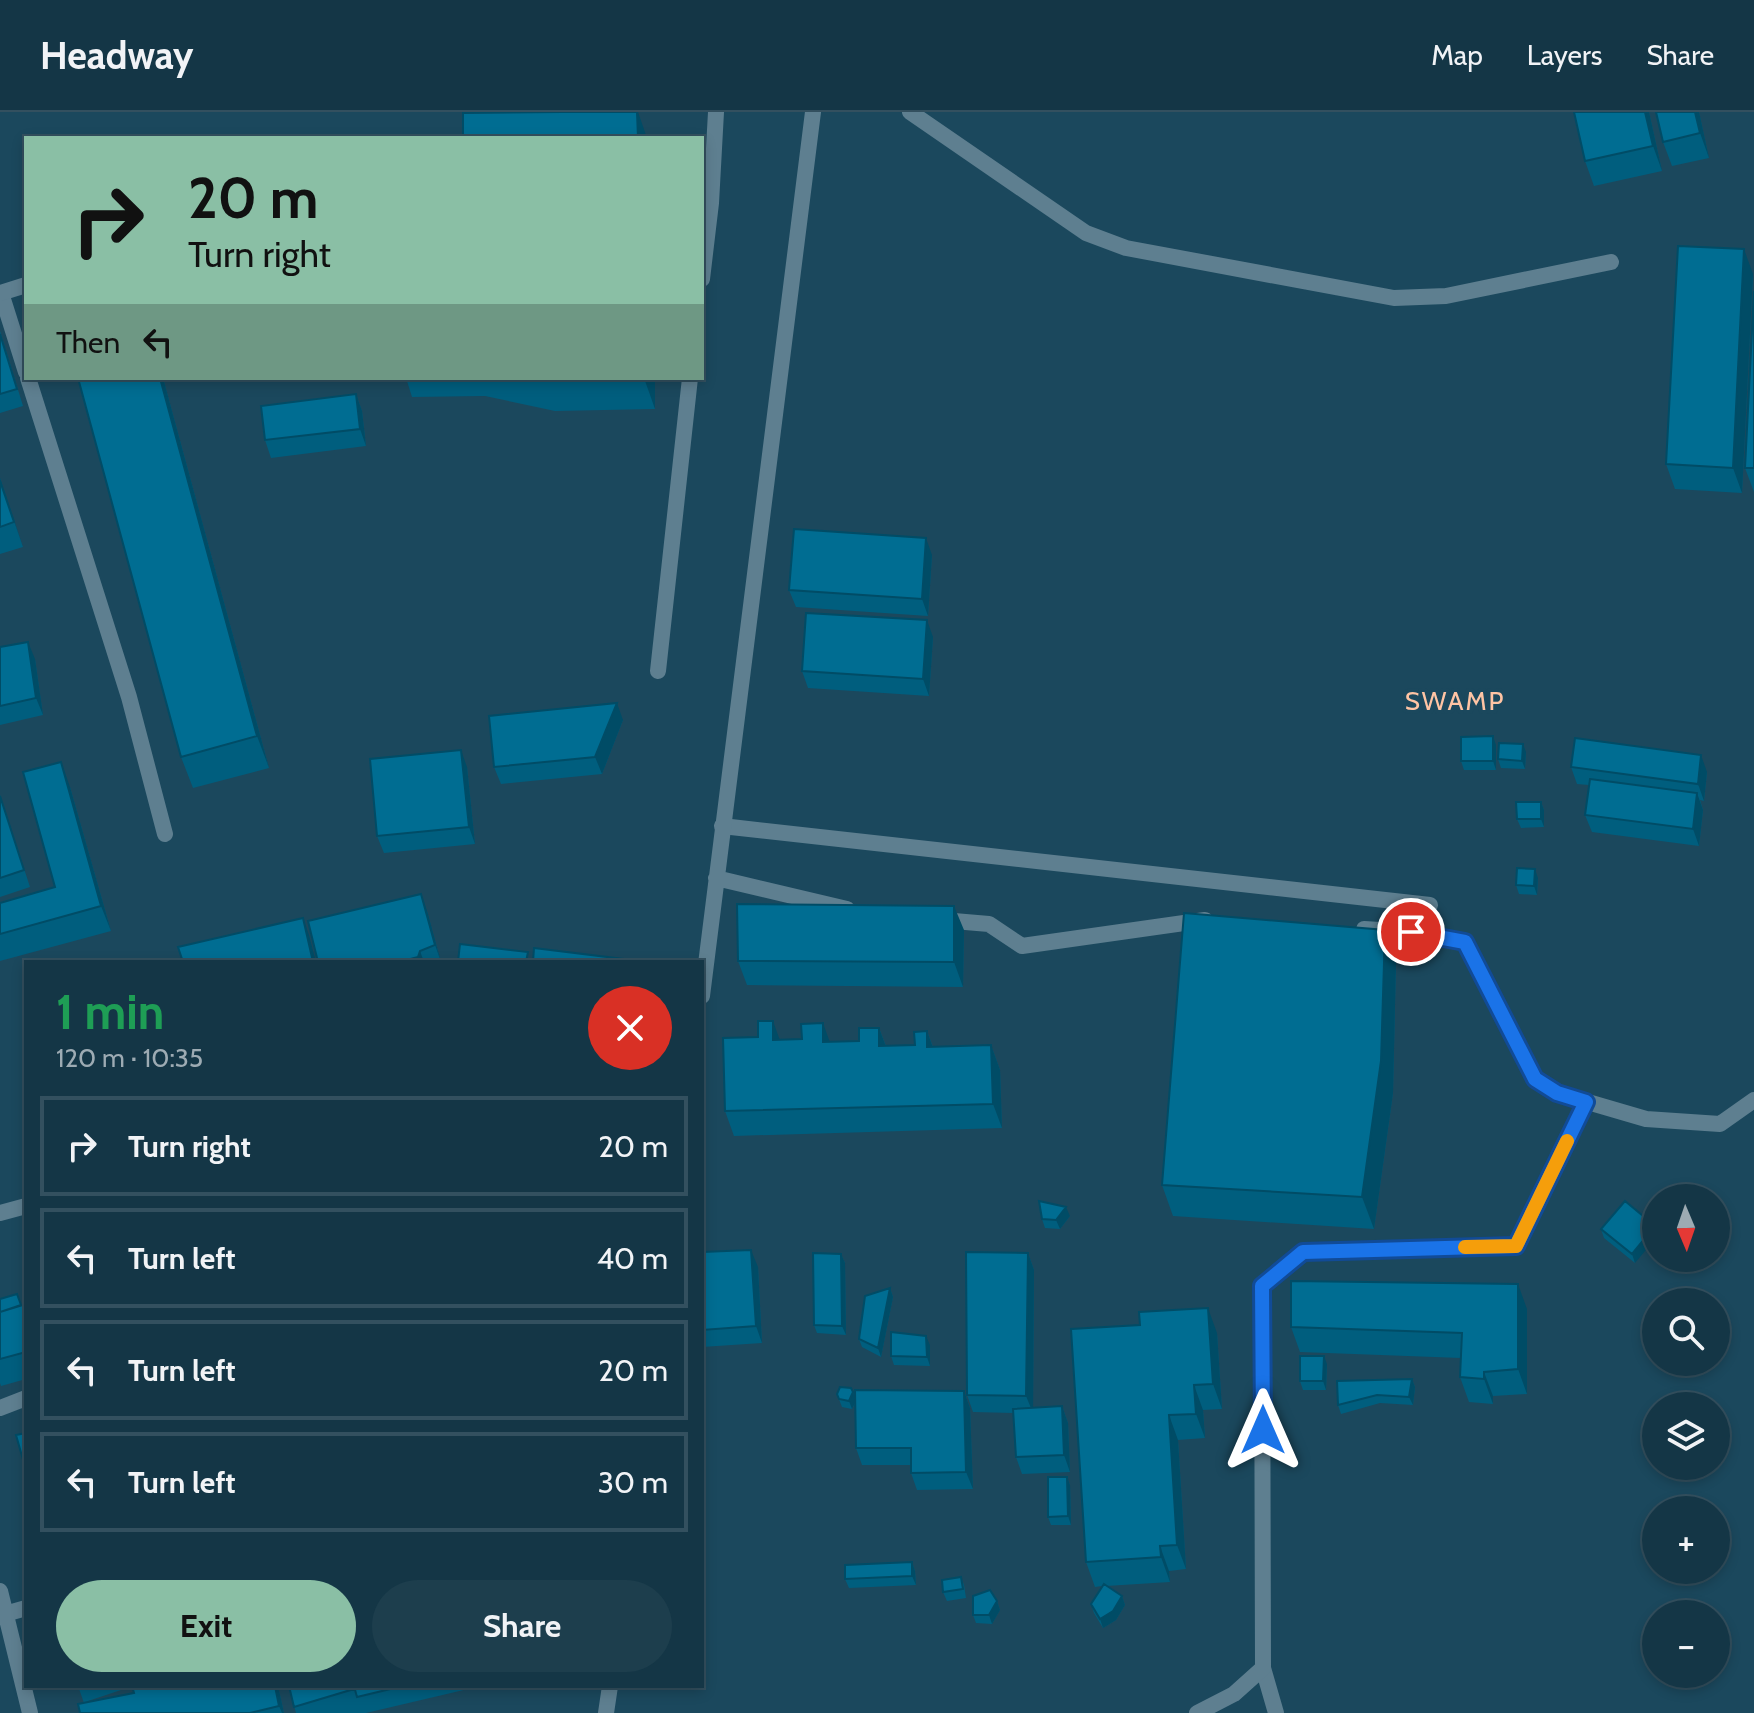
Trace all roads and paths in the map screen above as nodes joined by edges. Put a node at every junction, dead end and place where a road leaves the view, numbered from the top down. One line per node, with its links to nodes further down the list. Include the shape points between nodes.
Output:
1 (716, 112): 4 (street)
2 (813, 112): 12 (street)
3 (910, 112): 5 (street, via 1086,233 1126,248 1394,298 1446,296)
4 (704, 262)
5 (1611, 262)
6 (24, 286): 7 (street)
7 (0, 293): 8 (street)
8 (24, 366)
9 (29, 380): 13 (street, via 129,697)
10 (690, 380): 11 (street)
11 (658, 671)
12 (722, 826): 14 (street); 15 (street)
13 (165, 834)
14 (716, 878): 16 (street); 20 (street)
15 (1430, 905)
16 (867, 914)
17 (928, 919): 18 (street, via 989,924 1022,946 1145,926)
18 (1223, 921)
19 (1348, 928): 22 (street, via 1465,942 1535,1079)
20 (704, 979)
21 (1754, 1100): 22 (street, via 1720,1124 1646,1119)
22 (1586, 1102): 30 (street, via 1516,1246 1303,1252 1262,1286)
23 (24, 1207): 24 (street)
24 (0, 1213)
25 (24, 1399): 26 (street)
26 (0, 1408)
27 (0, 1591): 29 (street)
28 (24, 1609): 29 (street)
29 (5, 1614): 32 (street)
30 (1263, 1668): 34 (street, via 1234,1694); 35 (street)
31 (610, 1688): 33 (street)
32 (30, 1713)
33 (606, 1713)
34 (1197, 1713)
35 (1276, 1713)

